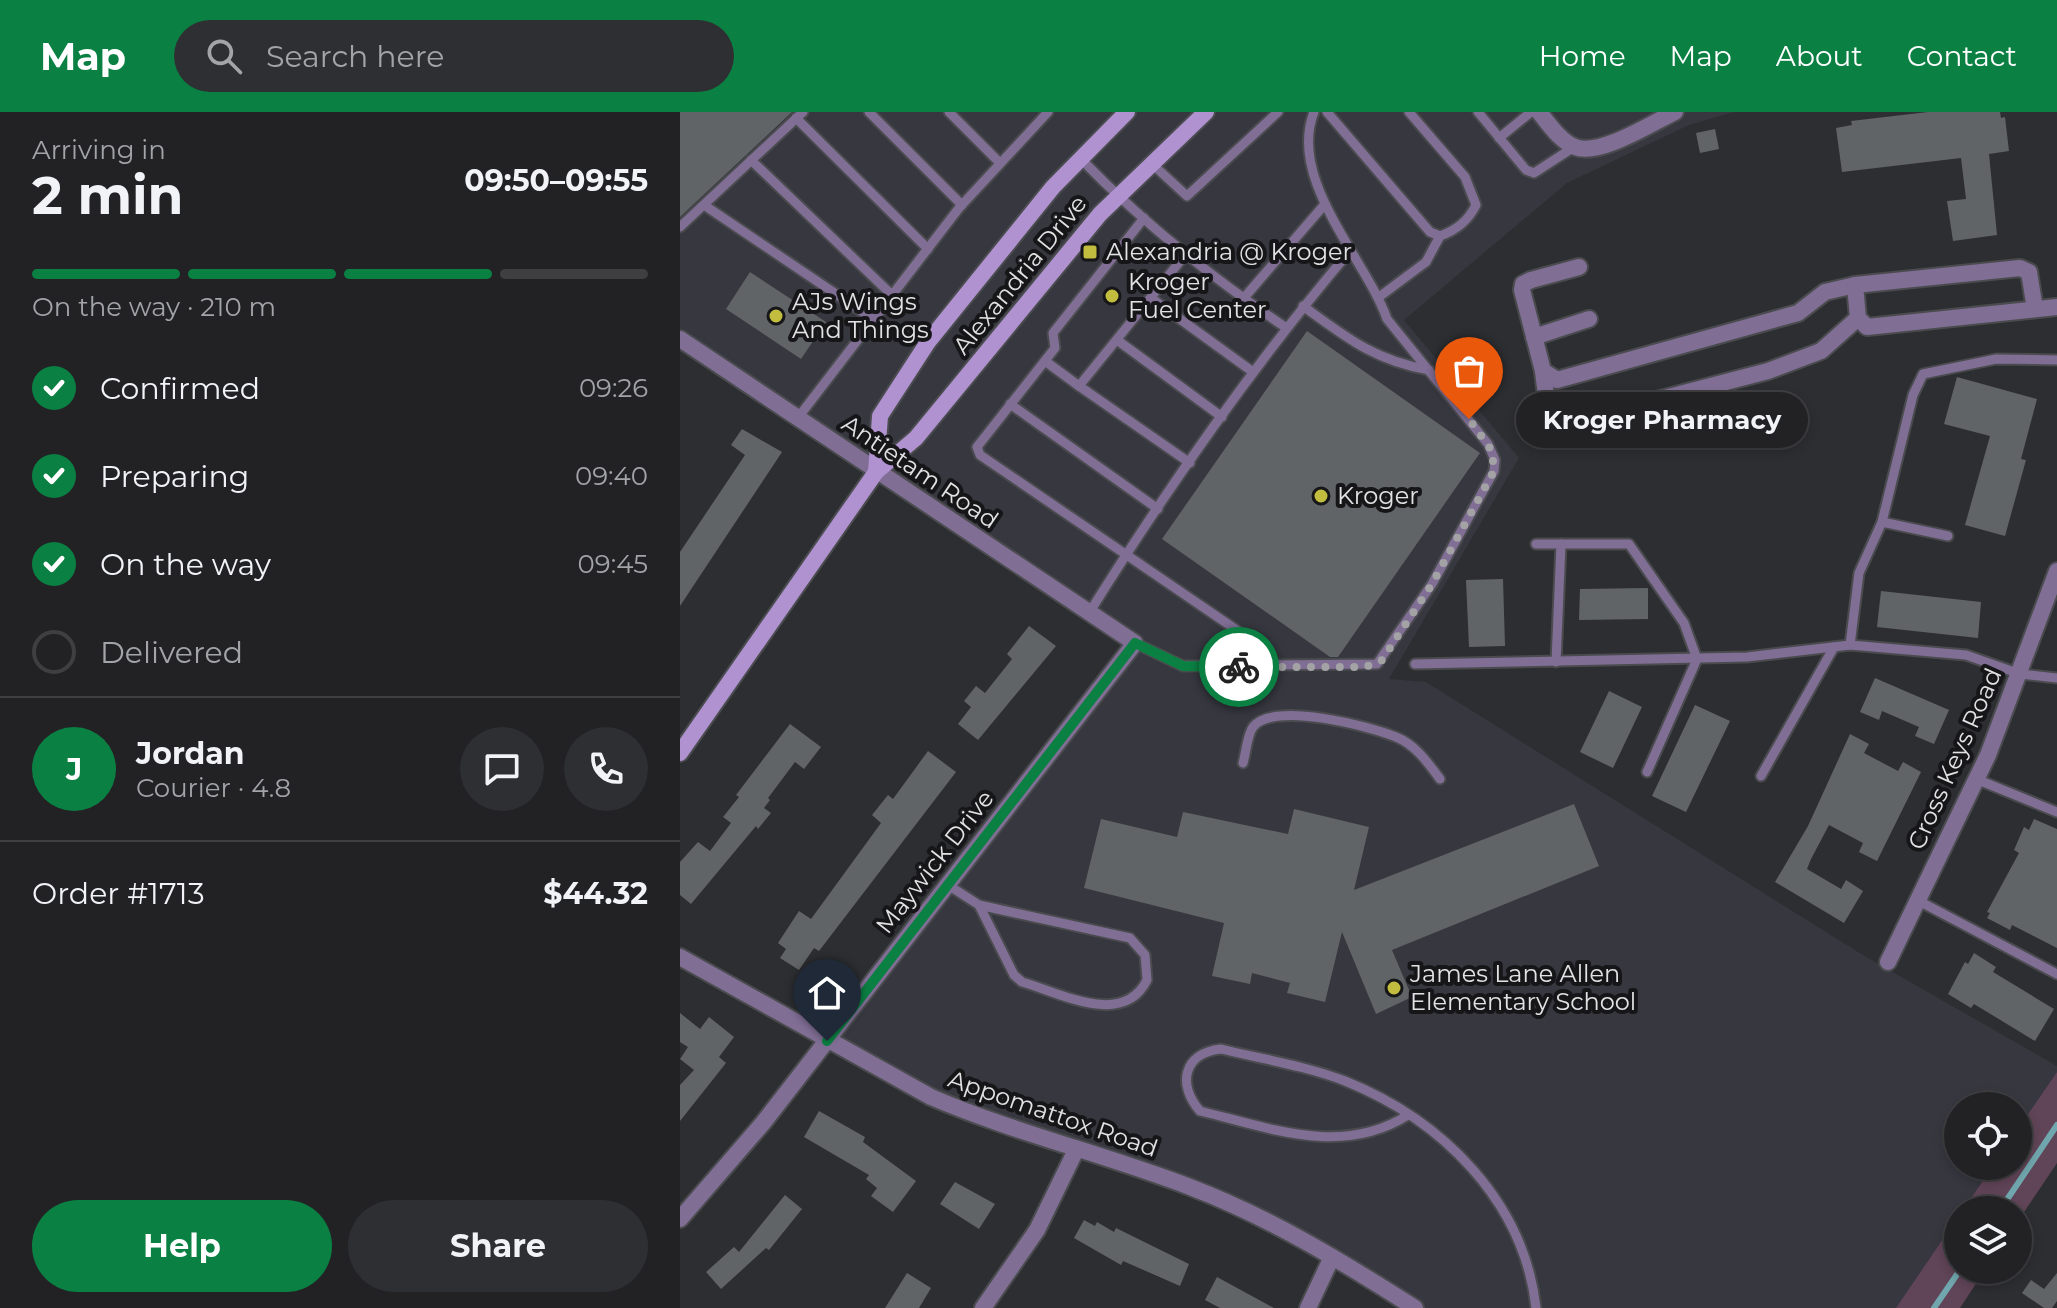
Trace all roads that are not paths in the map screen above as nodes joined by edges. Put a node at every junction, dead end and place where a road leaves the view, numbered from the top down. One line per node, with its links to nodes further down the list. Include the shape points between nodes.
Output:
1 (869, 112): 24 (lane)
2 (949, 112): 20 (lane)
3 (1127, 112): 17 (main road, Alexandria Drive)
4 (1206, 112): 19 (main road, Alexandria Drive)
5 (1278, 112): 19 (lane, via 1187,196)
6 (1314, 112): 22 (lane, via 1313,171)
7 (1327, 112): 27 (lane, via 1430,232)
8 (1409, 112): 27 (lane, via 1472,189 1476,205 1470,217)
9 (1478, 112): 15 (lane)
10 (1531, 112): 15 (lane)
11 (1539, 112): 16 (street)
12 (1675, 112): 16 (street, via 1604,146)
13 (1042, 114): 20 (lane)
14 (799, 115): 18 (lane); 28 (lane)
15 (1499, 138): 16 (lane, via 1534,173)
16 (1574, 147)
17 (1080, 158): 21 (lane); 57 (main road, Alexandria Drive, via 928,342 880,416)
18 (751, 160): 23 (lane); 33 (lane)
19 (1150, 162): 21 (main road, Alexandria Drive)
20 (1000, 163): 24 (lane)
21 (1117, 196): 25 (lane); 57 (main road, Alexandria Drive, via 916,438)
22 (1325, 204): 29 (lane); 36 (lane)
23 (704, 205): 26 (lane); 41 (lane)
24 (962, 205): 28 (lane)
25 (1144, 218): 30 (lane); 48 (lane, via 1053,333 1055,348)
26 (680, 227)
27 (1440, 236): 34 (lane, via 1426,262)
28 (928, 249): 33 (lane)
29 (1350, 251): 34 (lane); 37 (lane)
30 (1186, 254): 35 (lane); 36 (lane)
31 (1579, 267): 44 (street, via 1523,284)
32 (1855, 285): 39 (street, via 2020,268 2029,272); 40 (street); 50 (street, via 1825,292 1798,313 1643,357 1557,380)
33 (892, 295): 41 (lane)
34 (1379, 297): 49 (lane, via 1387,319)
35 (1151, 298): 46 (lane); 51 (lane)
36 (1243, 299): 43 (lane)
37 (1303, 306): 43 (lane); 49 (lane, via 1392,364)
38 (2057, 307): 39 (street)
39 (2035, 309): 40 (street, via 1867,327)
40 (1858, 318): 50 (street, via 1821,351 1768,371 1569,423 1548,411)
41 (873, 319): 55 (lane)
42 (1589, 319): 44 (street)
43 (1285, 327): 51 (lane)
44 (1534, 337): 50 (street)
45 (680, 339): 55 (street, Antietam Road)
46 (1117, 340): 52 (lane); 54 (lane)
47 (2057, 360): 59 (lane, via 1996,359 1923,374 1913,395)
48 (1045, 361): 52 (lane); 53 (lane)
49 (1429, 370): 72 (lane, via 1495,460 1480,501 1432,584 1377,664)
50 (1543, 371)
51 (1253, 372): 54 (lane)
52 (1079, 386): 56 (lane)
53 (1010, 404): 58 (lane); 63 (lane, via 979,441 980,455)
54 (1222, 417): 56 (lane)
55 (797, 419): 57 (street, Antietam Road)
56 (1190, 463): 58 (lane)
57 (876, 472): 65 (street, Antietam Road); 75 (main road, Alexandria Drive)
58 (1158, 509): 63 (lane)
59 (1882, 522): 60 (lane); 67 (lane, via 1859,573)
60 (1948, 536)
61 (1536, 544): 62 (lane)
62 (1561, 544): 69 (lane, via 1629,544 1684,623); 70 (lane)
63 (1125, 555): 65 (lane); 72 (lane, via 1244,635 1251,650)
64 (2057, 571): 73 (street, Cross Keys Road)
65 (1089, 613): 66 (street, Antietam Road)
66 (1135, 643): 72 (lane, via 1183,666); 82 (street, Maywick Drive)
67 (1850, 645): 68 (lane); 73 (lane, via 1966,655)
68 (1834, 647): 69 (lane); 78 (lane)
69 (1697, 659): 70 (lane); 77 (lane)
70 (1556, 662): 71 (lane)
71 (1415, 664)
72 (1250, 667)
73 (2020, 674): 74 (lane); 80 (street, Cross Keys Road)
74 (2057, 678)
75 (680, 753)
76 (1243, 763): 79 (lane, via 1252,728 1283,715 1333,720 1397,738 1423,756)
77 (1647, 772)
78 (1761, 776)
79 (1440, 779)
80 (1976, 779): 81 (lane); 83 (street, Cross Keys Road)
81 (2057, 812)
82 (948, 885): 84 (lane); 88 (street, Maywick Drive)
83 (1917, 900): 86 (street, Cross Keys Road); 87 (lane)
84 (979, 905): 84 (lane, via 1130,938 1145,955 1147,980 1131,1001 1107,1006 1022,982)
85 (680, 957): 88 (street, Appomattox Road)
86 (1888, 962)
87 (2057, 974)
88 (827, 1041): 90 (street, Appomattox Road, via 931,1097); 91 (street, Maywick Drive)
89 (1408, 1115): 89 (lane, via 1344,1081 1221,1049 1197,1057 1187,1067 1184,1081 1189,1099 1200,1111 1302,1136 1341,1139 1390,1126); 96 (lane, via 1457,1149 1492,1193 1525,1256)
90 (1076, 1150): 92 (street, Appomattox Road, via 1193,1188); 93 (street, via 1037,1230)
91 (680, 1219)
92 (1332, 1257): 94 (street); 95 (street, Appomattox Road)
93 (983, 1308)
94 (1308, 1308)
95 (1415, 1308)
96 (1536, 1308)

